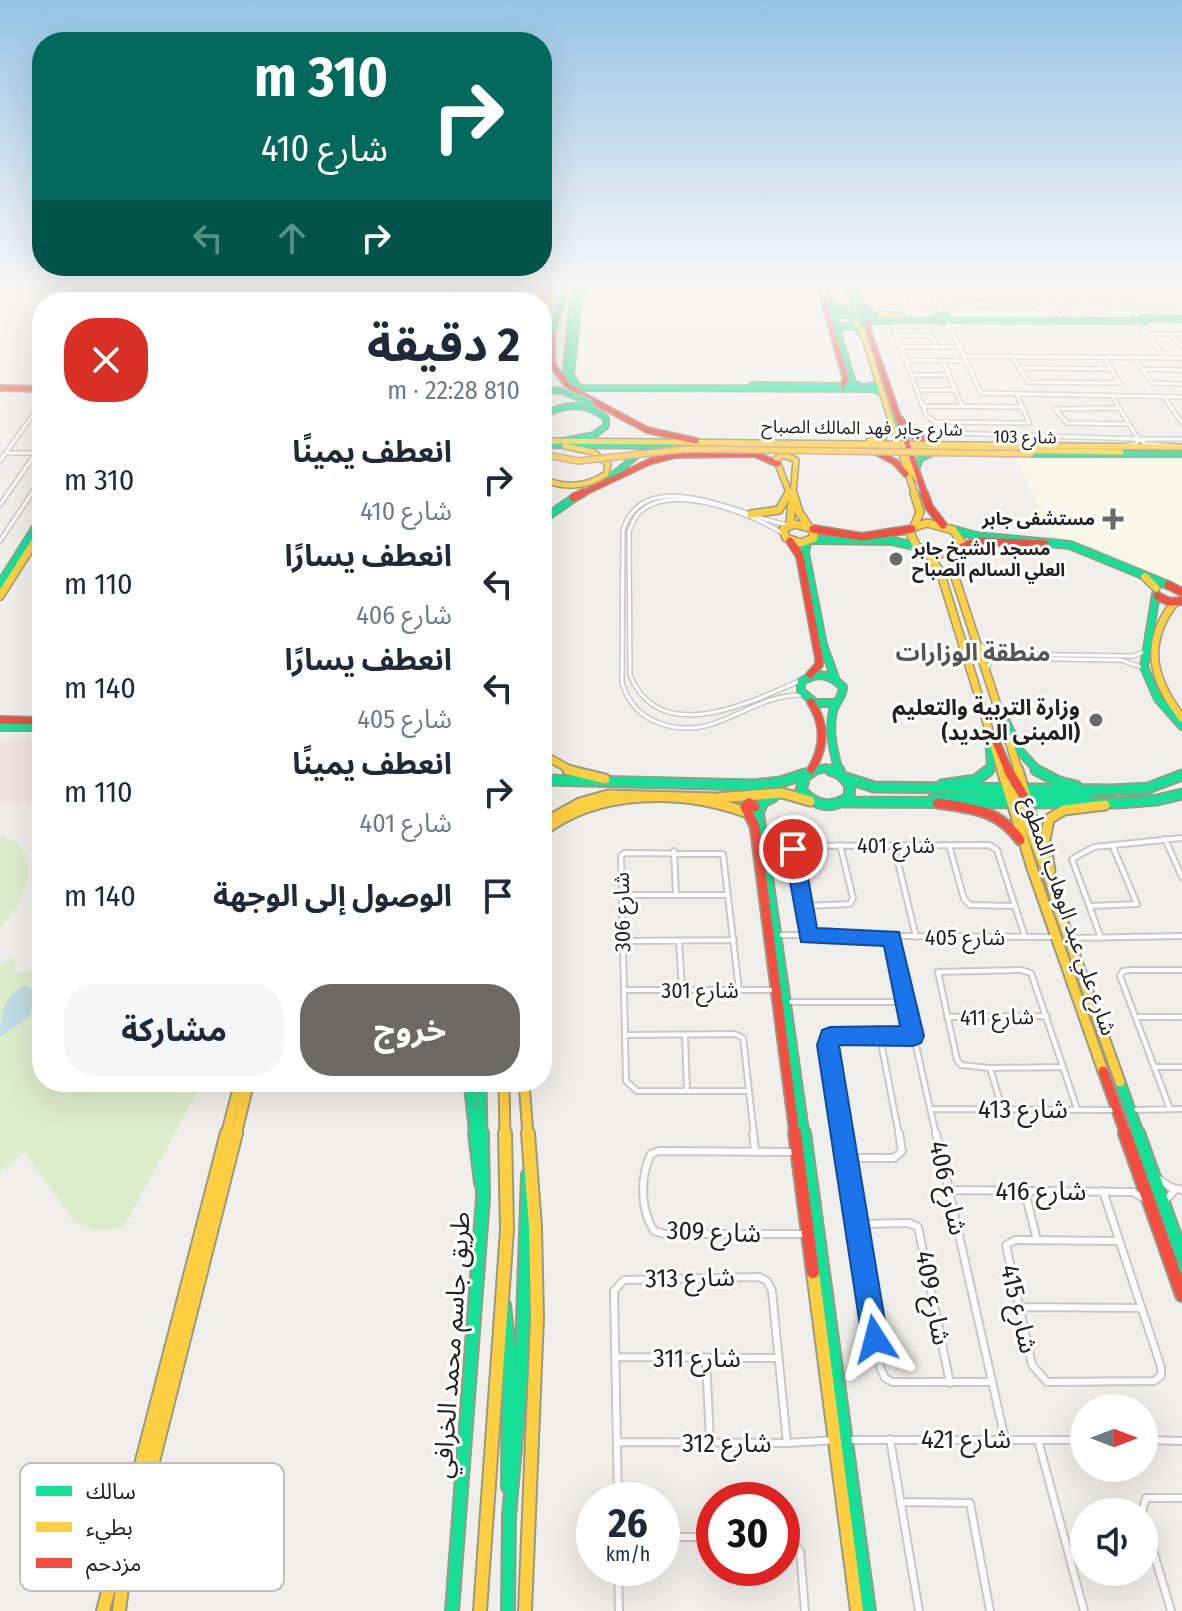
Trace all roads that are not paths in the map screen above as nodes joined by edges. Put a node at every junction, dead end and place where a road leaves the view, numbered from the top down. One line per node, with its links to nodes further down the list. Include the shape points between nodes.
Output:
1 (568, 359): 23 (main road, via 567,379 592,390)
2 (841, 359): 21 (main road, via 846,380)
3 (843, 359): 25 (main road, via 853,383)
4 (873, 359): 19 (main road)
5 (875, 359): 39 (main road)
6 (1014, 359): 13 (street)
7 (1105, 359): 14 (street)
8 (1135, 359): 15 (street)
9 (906, 360): 10 (street); 17 (street)
10 (943, 361): 11 (street); 18 (street)
11 (965, 361): 30 (street, via 978,390)
12 (552, 363): 40 (main road, via 580,394)
13 (1019, 368): 14 (street); 14 (street, via 1033,383 1120,383)
14 (1111, 369)
15 (1142, 369): 16 (street); 20 (street, via 1153,383)
16 (1182, 370)
17 (911, 375): 18 (street); 26 (street)
18 (949, 375): 27 (street)
19 (878, 380): 25 (main road); 29 (main road)
20 (1182, 384)
21 (841, 385): 23 (main road); 25 (main road)
22 (0, 386): 24 (main road)
23 (752, 386): 25 (main road)
24 (32, 387)
25 (865, 387): 29 (main road)
26 (917, 390): 27 (street); 34 (street)
27 (955, 390): 35 (street)
28 (552, 391): 40 (main road, bridge)
29 (883, 394): 39 (main road)
30 (1017, 395): 31 (street); 36 (street)
31 (1112, 396): 32 (street); 37 (street)
32 (1164, 397): 33 (street); 43 (street)
33 (1182, 397)
34 (923, 406): 35 (street); 42 (street)
35 (962, 406): 36 (street)
36 (1023, 407): 42 (street, via 1029,423)
37 (1119, 408): 44 (street); 44 (street, via 1055,409 1067,423)
38 (552, 410): 47 (main road, via 576,405 606,418 600,433)
39 (891, 413): 49 (main road, via 913,436); 50 (main road, via 887,434 880,439); 51 (main road)
40 (616, 415): 48 (main road)
41 (32, 416): 56 (street)
42 (932, 422): 45 (street, شارع 103, via 959,435)
43 (1182, 423)
44 (1129, 424): 45 (street)
45 (1138, 439): 52 (street, via 1136,444); 53 (street); 53 (street)
46 (552, 442): 47 (main road, شارع جابر فهد المالك الصباح)
47 (565, 443): 48 (main road, شارع جابر فهد المالك الصباح); 63 (main road, via 601,456 608,464 606,474 581,486)
48 (694, 445): 50 (main road, شارع جابر فهد المالك الصباح); 53 (main road, bridge, via 1031,454); 58 (main road, bridge, via 590,462); 64 (main road, bridge); 64 (main road, via 640,453)
49 (972, 445): 51 (main road); 52 (main road, شارع جابر فهد المالك الصباح)
50 (830, 446): 51 (main road, شارع جابر فهد المالك الصباح); 54 (main road, شارع جابر فهد المالك الصباح)
51 (904, 447): 54 (main road, شارع جابر فهد المالك الصباح); 55 (main road, شارع جابر فهد المالك الصباح); 62 (main road)
52 (1110, 447): 53 (main road, شارع جابر فهد المالك الصباح)
53 (1181, 448): 55 (main road, شارع جابر فهد المالك الصباح)
54 (855, 449): 62 (main road, via 886,456)
55 (952, 450): 62 (main road, via 922,457)
56 (6, 453): 57 (street); 60 (street)
57 (32, 453)
58 (552, 457)
59 (32, 459): 68 (street)
60 (0, 461)
61 (778, 464): 66 (main road); 67 (main road, via 751,454 675,455); 73 (main road, via 781,456 796,460 791,472 798,515)
62 (915, 477): 72 (main road, شارع علي عبد الوهاب المطوع, via 931,511); 74 (main road, via 920,512)
63 (552, 483)
64 (588, 491): 67 (main road)
65 (32, 493): 78 (street)
66 (789, 493): 70 (main road, via 779,510); 71 (main road)
67 (573, 498): 69 (main road)
68 (0, 505)
69 (552, 513)
70 (751, 514): 71 (street); 100 (street, via 707,499 675,496 644,504 627,518 624,689 649,718 693,730 719,725 778,695)
71 (789, 525): 73 (main road); 75 (main road)
72 (947, 527): 74 (main road, via 927,523); 77 (main road, via 978,537); 84 (main road, شارع علي عبد الوهاب المطوع, via 961,538)
73 (811, 528): 74 (main road, via 836,535 891,535); 80 (main road, via 815,536)
74 (914, 528): 83 (main road, via 910,537)
75 (782, 533): 79 (main road); 98 (street, via 698,501 664,501 639,513 629,531 630,675 652,703 700,716 720,713)
76 (32, 534): 85 (main road)
77 (1030, 539): 81 (main road); 86 (main road, via 1107,557)
78 (0, 541)
79 (790, 541): 80 (main road); 98 (main road, via 800,556 819,658)
80 (810, 541): 83 (main road, via 892,541); 99 (main road, via 805,553)
81 (1014, 542): 84 (main road, via 979,541); 87 (main road, via 1093,555 1141,575)
82 (32, 546): 89 (main road)
83 (921, 548): 84 (main road, via 940,554); 102 (main road, via 940,571)
84 (956, 550): 91 (main road, شارع علي عبد الوهاب المطوع, via 953,571)
85 (0, 584)
86 (1170, 586): 87 (main road); 88 (main road)
87 (1156, 591): 90 (main road); 92 (main road, via 1157,615)
88 (1182, 592)
89 (0, 596)
90 (1179, 603): 96 (main road, via 1168,609)
91 (977, 643): 93 (street); 97 (main road, شارع علي عبد الوهاب المطوع)
92 (1144, 652): 94 (street); 96 (main road)
93 (994, 656): 94 (street); 95 (street); 97 (street)
94 (1133, 656): 95 (street, via 1138,659)
95 (1134, 663): 96 (street)
96 (1152, 667): 104 (main road, via 1159,689); 107 (main road, via 1156,697)
97 (986, 670): 101 (main road, شارع علي عبد الوهاب المطوع)
98 (807, 677): 99 (main road); 100 (main road, via 800,686)
99 (835, 679): 103 (main road, via 844,691)
100 (805, 697): 103 (main road); 111 (main road, via 818,710 823,734 819,758)
101 (993, 697): 117 (main road, via 1024,762 1039,777); 120 (main road, شارع علي عبد الوهاب المطوع)
102 (980, 699): 116 (main road, via 994,762 988,775 972,783); 120 (main road)
103 (834, 703): 113 (main road, via 835,755)
104 (1182, 718)
105 (0, 720): 106 (main road)
106 (32, 721)
107 (1182, 726)
108 (0, 727): 109 (main road)
109 (32, 727)
110 (552, 760): 115 (main road, via 570,771)
111 (808, 772): 113 (main road, via 826,768); 115 (main road, via 764,784); 124 (main road, via 801,790)
112 (1180, 775): 117 (main road, via 1148,788)
113 (843, 776): 116 (main road, via 867,787); 125 (main road, via 851,791)
114 (552, 780): 115 (main road)
115 (623, 783)
116 (900, 788): 120 (main road)
117 (1112, 790): 120 (main road, via 1080,796)
118 (782, 793): 121 (main road); 124 (main road); 127 (main road, via 763,802)
119 (1182, 794): 126 (main road)
120 (1017, 795): 122 (main road); 126 (main road); 138 (main road, شارع علي عبد الوهاب المطوع); 140 (main road, شارع علي عبد الوهاب المطوع)
121 (716, 798): 123 (main road); 129 (main road, via 608,795)
122 (926, 800): 125 (main road); 138 (main road, via 999,814 1016,830)
123 (676, 801): 128 (main road, via 732,805); 130 (main road, via 596,803)
124 (810, 801): 125 (main road, via 824,806)
125 (844, 802)
126 (1118, 803): 140 (main road, via 1062,809 1050,816 1044,830)
127 (759, 811): 128 (main road, via 751,802 745,806); 147 (main road)
128 (748, 813): 163 (main road, via 754,823)
129 (552, 818)
130 (552, 825)
131 (1182, 838): 132 (street)
132 (1165, 839): 136 (street); 139 (street)
133 (840, 845): 135 (street, شارع 401); 144 (street, via 850,904); 144 (street, شارع 401, via 794,846)
134 (949, 845): 135 (street, شارع 401); 145 (street, via 964,899 977,906); 145 (street, شارع 401, via 994,846)
135 (894, 846): 150 (street)
136 (1113, 846): 146 (street, via 1094,847 1072,859); 146 (street, via 1137,904)
137 (674, 851): 141 (street, شارع 306, via 624,853); 142 (street); 143 (street, شارع 306, via 723,854)
138 (1032, 868): 152 (main road, شارع علي عبد الوهاب المطوع)
139 (1182, 877)
140 (1051, 884): 154 (main road, شارع علي عبد الوهاب المطوع)
141 (622, 895): 142 (street); 157 (street, شارع 306)
142 (676, 895): 143 (street)
143 (729, 895): 156 (street, شارع 306)
144 (805, 906): 148 (street, شارع 401)
145 (1014, 906): 151 (street, شارع 401)
146 (1090, 906): 155 (street)
147 (777, 935): 148 (street, شارع 405); 164 (main road)
148 (809, 936): 153 (street, شارع 405)
149 (1182, 936): 155 (street)
150 (916, 937): 151 (street, شارع 405); 153 (street, شارع 405)
151 (1025, 937): 152 (street, شارع 405)
152 (1056, 937): 191 (main road, شارع علي عبد الوهاب المطوع)
153 (892, 938): 165 (street, شارع 406)
154 (1068, 938): 155 (street); 192 (main road, شارع علي عبد الوهاب المطوع)
155 (1101, 938)
156 (734, 940): 158 (street); 162 (street, شارع 306)
157 (623, 941): 158 (street); 160 (street, شارع 306)
158 (679, 941): 161 (street)
159 (1182, 970): 168 (street, via 1123,971 1120,976)
160 (624, 990): 161 (street, شارع 301); 170 (street, شارع 306)
161 (682, 990): 162 (street, شارع 301)
162 (739, 990): 163 (street, شارع 301)
163 (775, 990): 194 (main road)
164 (786, 1002): 165 (street); 199 (main road)
165 (905, 1002): 172 (street, شارع 406)
166 (1047, 1016): 167 (street, شارع 411); 167 (street, via 1031,973 942,970 936,976); 174 (street)
167 (947, 1017): 177 (street, via 961,1065)
168 (1136, 1017): 169 (street); 175 (street)
169 (1182, 1017)
170 (625, 1035): 171 (street); 178 (street, شارع 306, via 624,1073 630,1087)
171 (685, 1035): 178 (street); 179 (street, via 743,1038)
172 (913, 1036): 173 (street); 187 (street, شارع 406)
173 (880, 1037): 195 (street, via 830,1037 828,1056); 195 (street, via 902,1151 894,1158)
174 (1063, 1067): 177 (street); 188 (street)
175 (1155, 1067): 176 (street); 189 (street)
176 (1182, 1067)
177 (990, 1068): 186 (street)
178 (687, 1090): 179 (street, شارع 306)
179 (749, 1091): 193 (street)
180 (237, 1092): 235 (main road)
181 (246, 1092): 236 (main road)
182 (470, 1092): 205 (main road)
183 (481, 1092): 205 (main road, طريق جاسم محمد الخرافي)
184 (504, 1092): 216 (main road, طريق جاسم محمد الخرافي, via 507,1230)
185 (525, 1092): 196 (main road)
186 (1002, 1108): 187 (street, شارع 413); 188 (street, شارع 413)
187 (930, 1109): 200 (street, شارع 406)
188 (1077, 1109): 191 (street, شارع 413)
189 (1170, 1109): 190 (street); 192 (street)
190 (1182, 1109)
191 (1117, 1110): 198 (main road, شارع علي عبد الوهاب المطوع)
192 (1130, 1110): 197 (main road, شارع علي عبد الوهاب المطوع)
193 (755, 1151): 194 (street, شارع 309); 209 (street, شارع 309, via 651,1154 646,1164 649,1224 665,1234)
194 (799, 1153): 199 (main road)
195 (845, 1158): 208 (street)
196 (529, 1171): 241 (main road); 252 (main road, via 537,1319)
197 (1152, 1172): 201 (street); 207 (main road, شارع علي عبد الوهاب المطوع)
198 (1141, 1181): 204 (street); 206 (main road, شارع علي عبد الوهاب المطوع)
199 (808, 1188): 209 (main road); 227 (main road)
200 (949, 1190): 203 (street, شارع 416); 222 (street, شارع 406)
201 (1179, 1190): 207 (street)
202 (1103, 1191): 203 (street, شارع 416); 204 (street, شارع 416); 211 (street, شارع 415)
203 (1025, 1192): 210 (street, شارع 415)
204 (1133, 1192): 206 (street)
205 (483, 1198): 249 (main road, طريق جاسم محمد الخرافي)
206 (1149, 1202): 213 (main road, شارع علي عبد الوهاب المطوع)
207 (1163, 1203): 212 (main road, شارع علي عبد الوهاب المطوع)
208 (856, 1224): 223 (street, شارع 409, via 918,1227); 223 (street, via 885,1378)
209 (810, 1234): 226 (main road)
210 (1037, 1240): 211 (street, شارع 415); 217 (street, شارع 415, via 1006,1245)
211 (1119, 1241): 218 (street, شارع 415)
212 (1182, 1256)
213 (1171, 1262): 214 (main road); 215 (main road, شارع علي عبد الوهاب المطوع)
214 (1182, 1277)
215 (1182, 1295)
216 (502, 1299): 241 (main road, via 510,1335 505,1446); 250 (main road, طريق جاسم محمد الخرافي)
217 (1019, 1307): 218 (street); 218 (street, شارع 415, via 1032,1365 1047,1382 1154,1381 1161,1376)
218 (1141, 1308)
219 (616, 1357): 220 (street, شارع 311); 221 (street, شارع 313, via 614,1291 624,1280 759,1277 772,1291); 232 (street, شارع 313)
220 (706, 1358): 221 (street, شارع 311); 233 (street)
221 (778, 1358): 234 (street, شارع 313)
222 (991, 1382): 223 (street); 225 (street, شارع 406)
223 (950, 1383)
224 (890, 1439): 225 (street, شارع 421); 227 (street, شارع 421); 240 (street)
225 (1005, 1439): 228 (street, شارع 421)
226 (836, 1440): 234 (street, شارع 312); 255 (main road)
227 (848, 1440): 256 (main road)
228 (1038, 1440): 229 (street, شارع 421); 259 (street)
229 (1070, 1440)
230 (1158, 1440): 231 (street)
231 (1182, 1441)
232 (618, 1442): 233 (street, شارع 312); 237 (street, شارع 313)
233 (710, 1442): 234 (street, شارع 312)
234 (787, 1443)
235 (141, 1463)
236 (153, 1463)
237 (618, 1482)
238 (1158, 1498): 239 (street)
239 (1182, 1498)
240 (902, 1502): 257 (street); 258 (street, via 970,1503)
241 (509, 1516): 251 (main road)
242 (800, 1551): 254 (street)
243 (1158, 1567): 260 (street)
244 (618, 1586): 253 (street)
245 (108, 1591): 247 (main road)
246 (122, 1591): 248 (main road)
247 (103, 1611)
248 (119, 1611)
249 (451, 1611)
250 (480, 1611)
251 (508, 1611)
252 (525, 1611)
253 (619, 1611)
254 (805, 1611)
255 (857, 1611)
256 (869, 1611)
257 (919, 1611)
258 (990, 1611)
259 (1084, 1611)
260 (1171, 1611)

